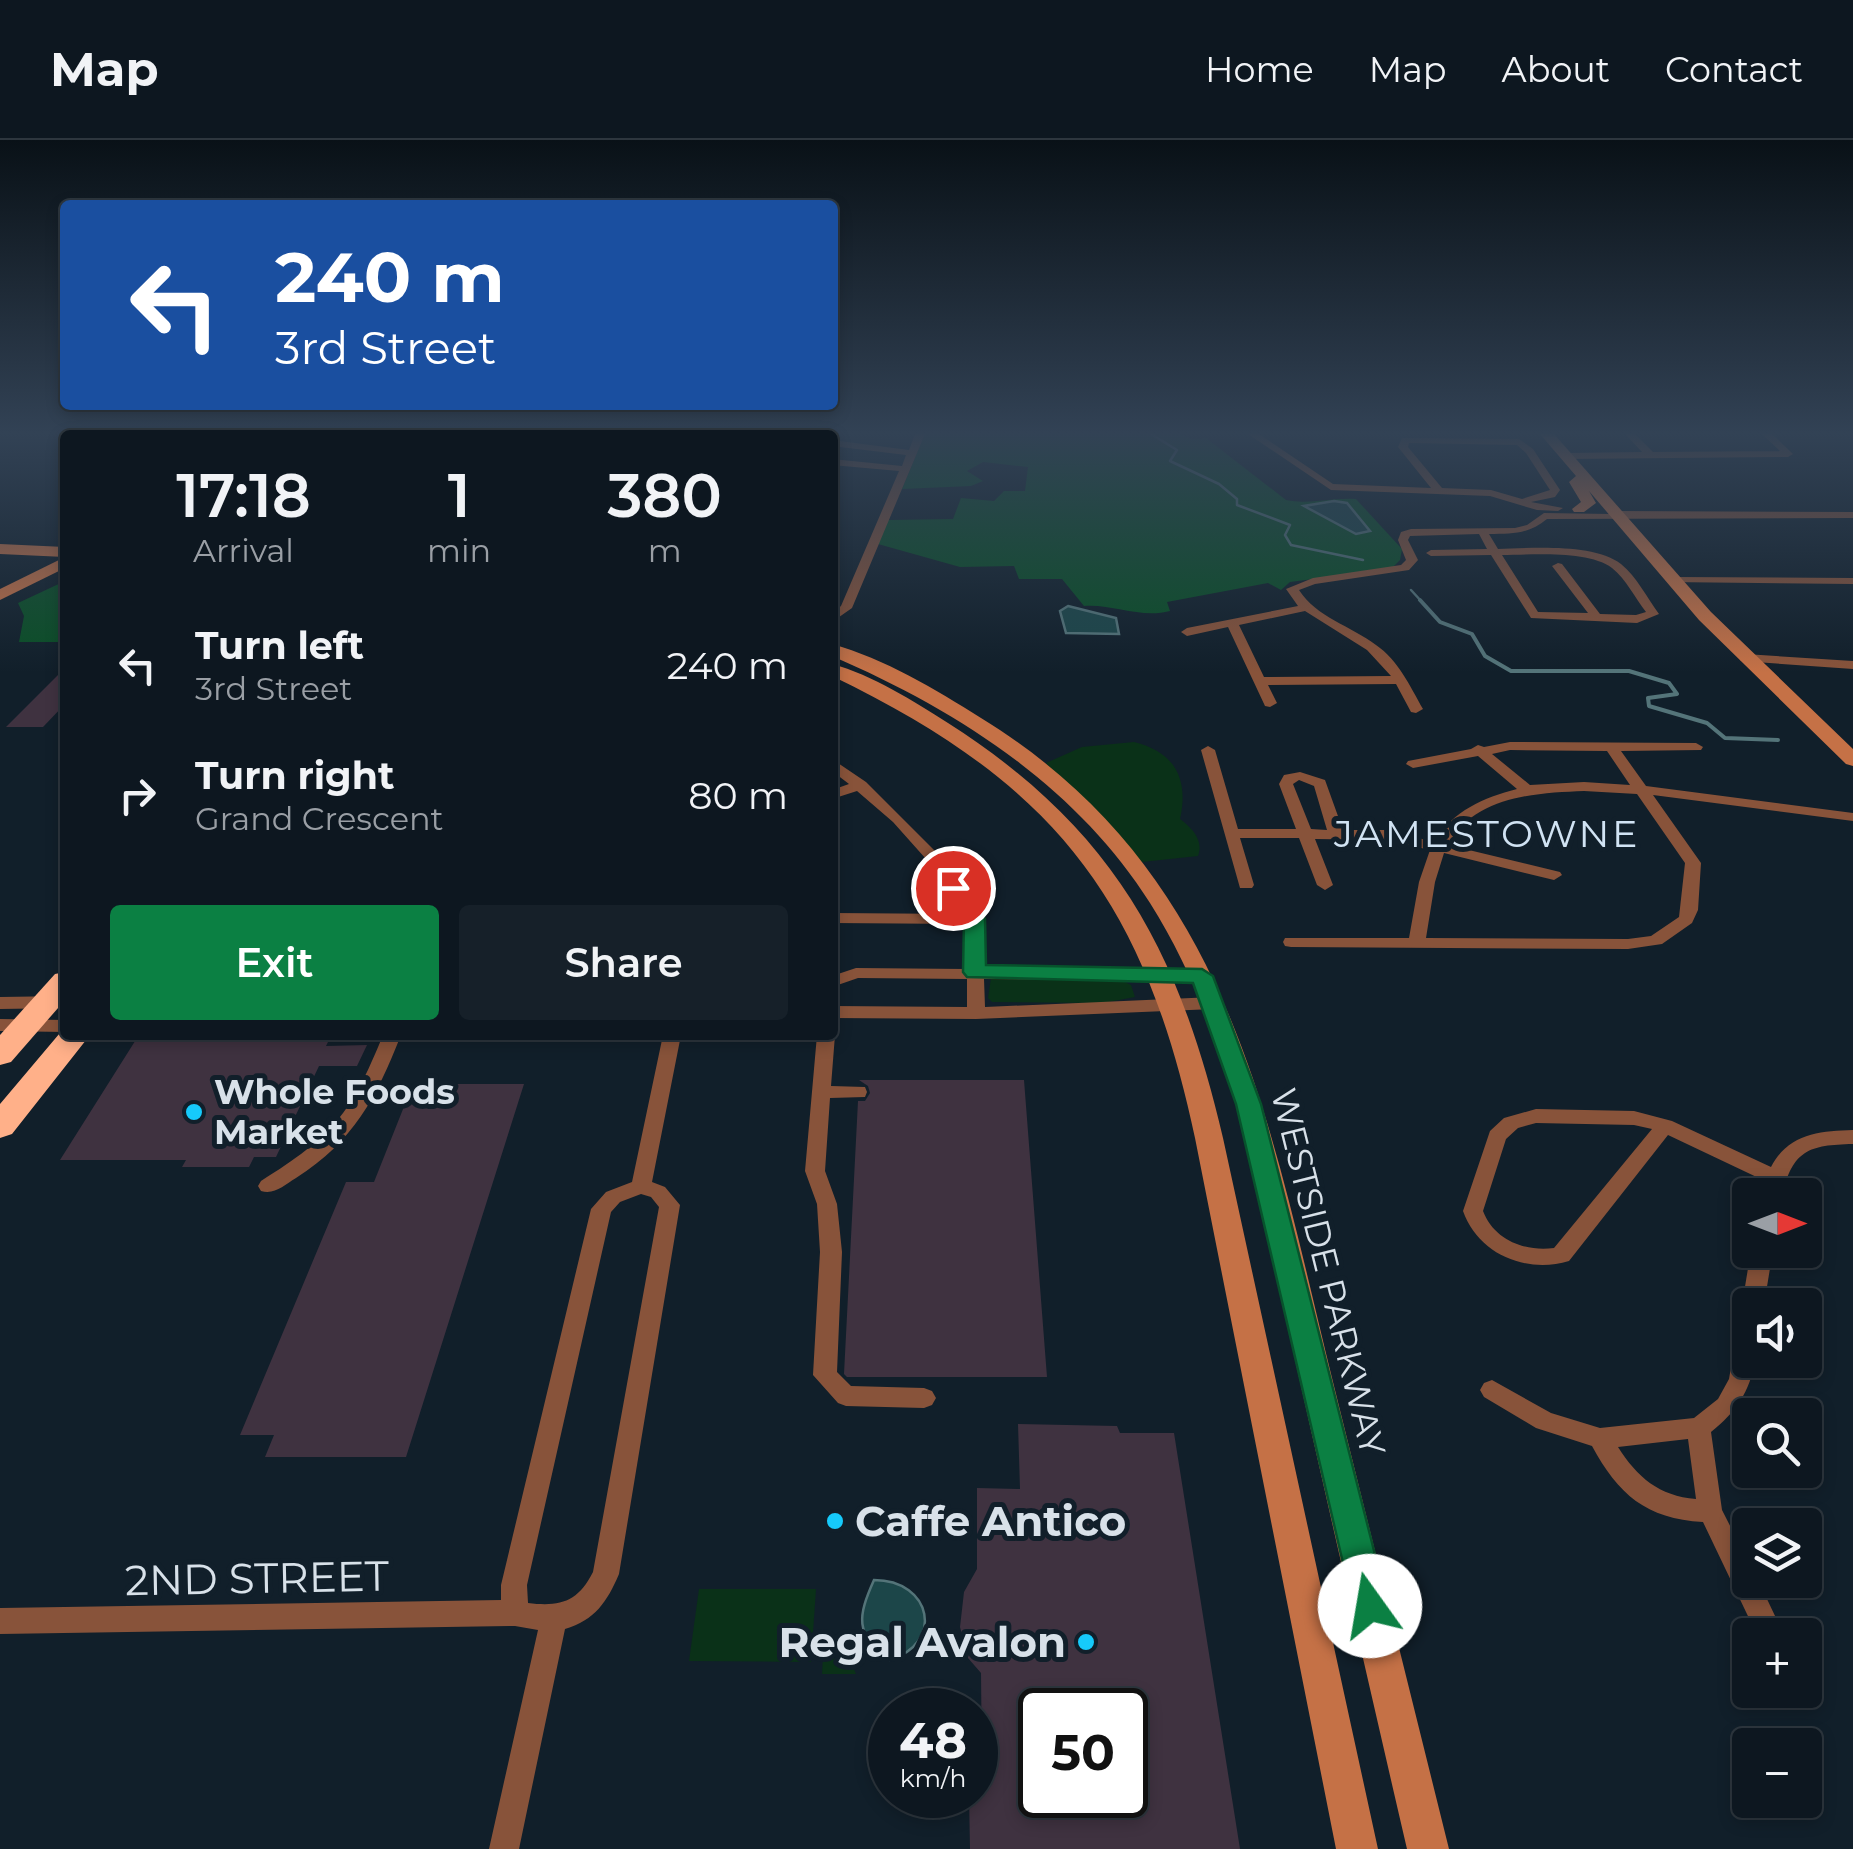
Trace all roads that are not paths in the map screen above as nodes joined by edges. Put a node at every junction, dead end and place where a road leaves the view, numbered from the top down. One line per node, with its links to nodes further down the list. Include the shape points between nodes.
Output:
1 (1614, 513): 15 (main road)
2 (885, 514): 19 (street)
3 (1540, 514): 6 (street, via 1542,521 1522,530)
4 (1704, 514): 5 (street)
5 (1853, 515)
6 (1482, 531): 12 (street); 18 (street, via 1405,534 1412,560 1405,568 1292,589)
7 (0, 538): 8 (main road)
8 (60, 542)
9 (0, 548): 10 (main road)
10 (60, 552)
11 (1431, 553): 12 (street)
12 (1495, 554): 20 (street, via 1535,615); 20 (street, via 1608,561 1653,614)
13 (60, 565): 17 (main road)
14 (1558, 566): 20 (street)
15 (1672, 580): 16 (street); 24 (main road)
16 (1853, 580)
17 (0, 595)
18 (1309, 607): 21 (street); 27 (street, via 1380,654)
19 (838, 615)
20 (1597, 618)
21 (1233, 624): 22 (street); 28 (street)
22 (1187, 632)
23 (838, 652): 57 (main road, WESTSIDE PARKWAY, via 938,697 1062,786 1126,852)
24 (1745, 658): 25 (street); 35 (main road)
25 (1853, 666)
26 (838, 673): 55 (main road, via 920,712 1018,783 1110,884)
27 (1400, 680): 28 (street); 30 (street)
28 (1260, 681): 29 (street)
29 (1270, 703)
30 (1416, 709)
31 (1611, 747): 32 (street); 34 (street); 39 (street)
32 (1696, 747)
33 (1208, 750): 45 (street)
34 (1478, 750): 36 (street); 40 (street)
35 (1853, 760)
36 (1414, 764)
37 (838, 767): 38 (street)
38 (861, 784): 41 (street); 51 (street, via 932,856)
39 (1640, 788): 40 (street); 42 (street); 53 (street, via 1693,863 1690,910 1678,928 1628,944)
40 (1528, 791): 46 (street, via 1470,811)
41 (838, 793)
42 (1853, 816)
43 (1305, 832): 44 (street); 44 (street, via 1289,778 1320,783); 45 (street); 49 (street)
44 (1336, 832): 46 (street)
45 (1230, 833): 48 (street)
46 (1440, 845): 47 (street); 53 (street)
47 (1554, 874)
48 (1246, 885)
49 (1326, 885)
50 (838, 918): 51 (street)
51 (974, 919): 54 (street)
52 (1291, 942): 53 (street)
53 (1417, 943)
54 (974, 972): 55 (street); 56 (street, via 856,973); 61 (street)
55 (1162, 976): 57 (street); 59 (main road)
56 (838, 980)
57 (1208, 989): 59 (street); 88 (main road, WESTSIDE PARKWAY, via 1240,1071 1266,1169)
58 (0, 1003): 62 (street)
59 (1176, 1006): 61 (street); 87 (main road)
60 (838, 1012): 61 (street)
61 (976, 1013)
62 (49, 1015): 66 (highway); 69 (highway)
63 (390, 1040): 74 (street, via 348,1128)
64 (671, 1040): 75 (street)
65 (826, 1040): 67 (street)
66 (0, 1054)
67 (821, 1092): 68 (street); 78 (street, via 815,1170 830,1252 825,1375 846,1396)
68 (858, 1092)
69 (0, 1126)
70 (1666, 1126): 70 (street, via 1634,1118 1536,1116 1510,1123 1498,1136 1475,1222 1484,1234 1532,1259 1561,1255); 72 (street)
71 (1853, 1138): 73 (street, via 1792,1150)
72 (1759, 1178)
73 (1775, 1178)
74 (268, 1186)
75 (640, 1186): 82 (street, via 601,1209 514,1585); 85 (street, via 670,1205 606,1574 585,1607)
76 (1740, 1378): 79 (street, via 1726,1406)
77 (1492, 1390): 80 (street, via 1544,1421)
78 (924, 1398)
79 (1699, 1428): 80 (street); 81 (street)
80 (1600, 1438): 81 (street, via 1618,1474 1647,1496 1681,1511)
81 (1710, 1511): 83 (street)
82 (515, 1613): 84 (street, 2ND STREET); 85 (street, 2ND STREET)
83 (1763, 1618)
84 (0, 1622)
85 (552, 1622): 86 (street)
86 (504, 1849)
87 (1357, 1849)
88 (1428, 1849)

